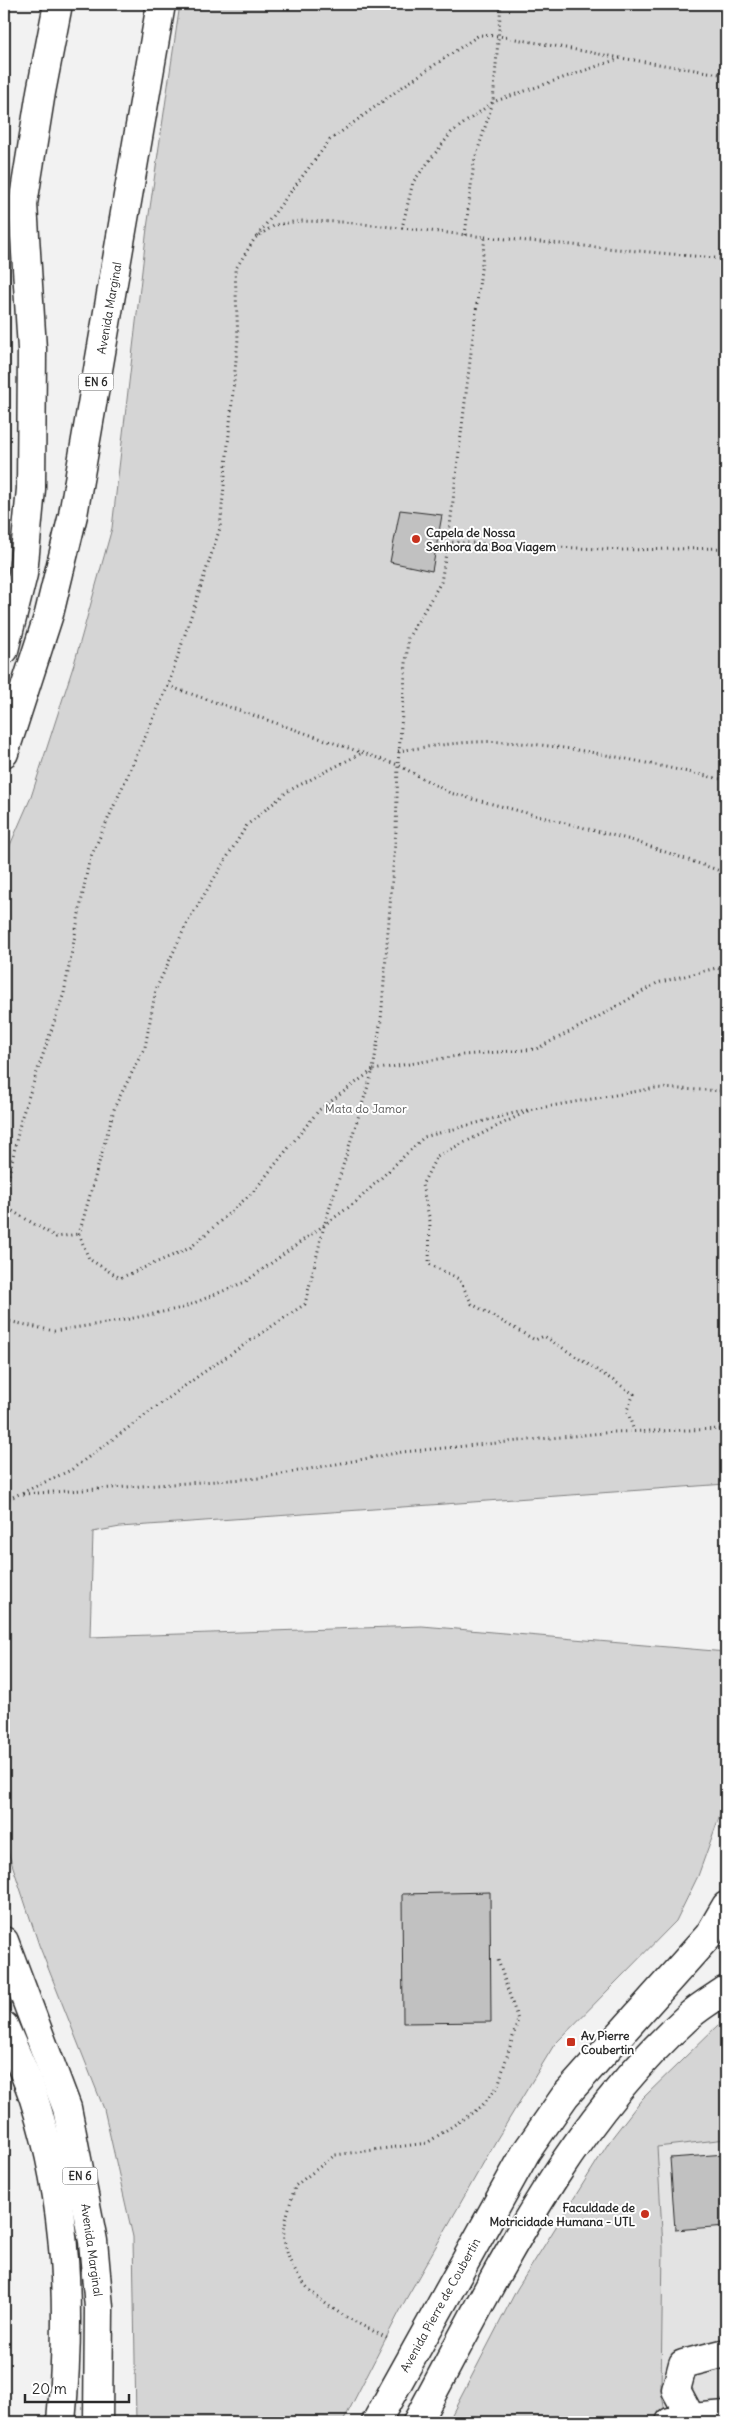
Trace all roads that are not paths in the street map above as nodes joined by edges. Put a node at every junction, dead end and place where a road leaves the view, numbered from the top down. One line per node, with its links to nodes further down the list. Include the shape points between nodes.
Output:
1 (58, 4): 3 (main road, via 23,204 32,349 31,489 23,574)
2 (162, 4): 4 (main road, Avenida Marginal / EN 6, via 73,516 49,614)
3 (4, 650)
4 (4, 753)
5 (726, 1906): 14 (main road, Avenida Pierre de Coubertin, via 708,1935 565,2096 526,2152)
6 (4, 1941): 13 (main road, Avenida Marginal / EN 6, via 66,2108 93,2241 99,2307)
7 (726, 1990): 15 (main road, via 690,2014 655,2049 576,2144 541,2195)
8 (4, 2026): 12 (main road, EN 6, via 34,2099 62,2232 67,2356)
9 (726, 2353): 11 (main road, via 682,2364 676,2390)
10 (726, 2415): 11 (main road)
11 (681, 2420)
12 (61, 2422)
13 (98, 2422)
14 (376, 2422)
15 (417, 2422)

